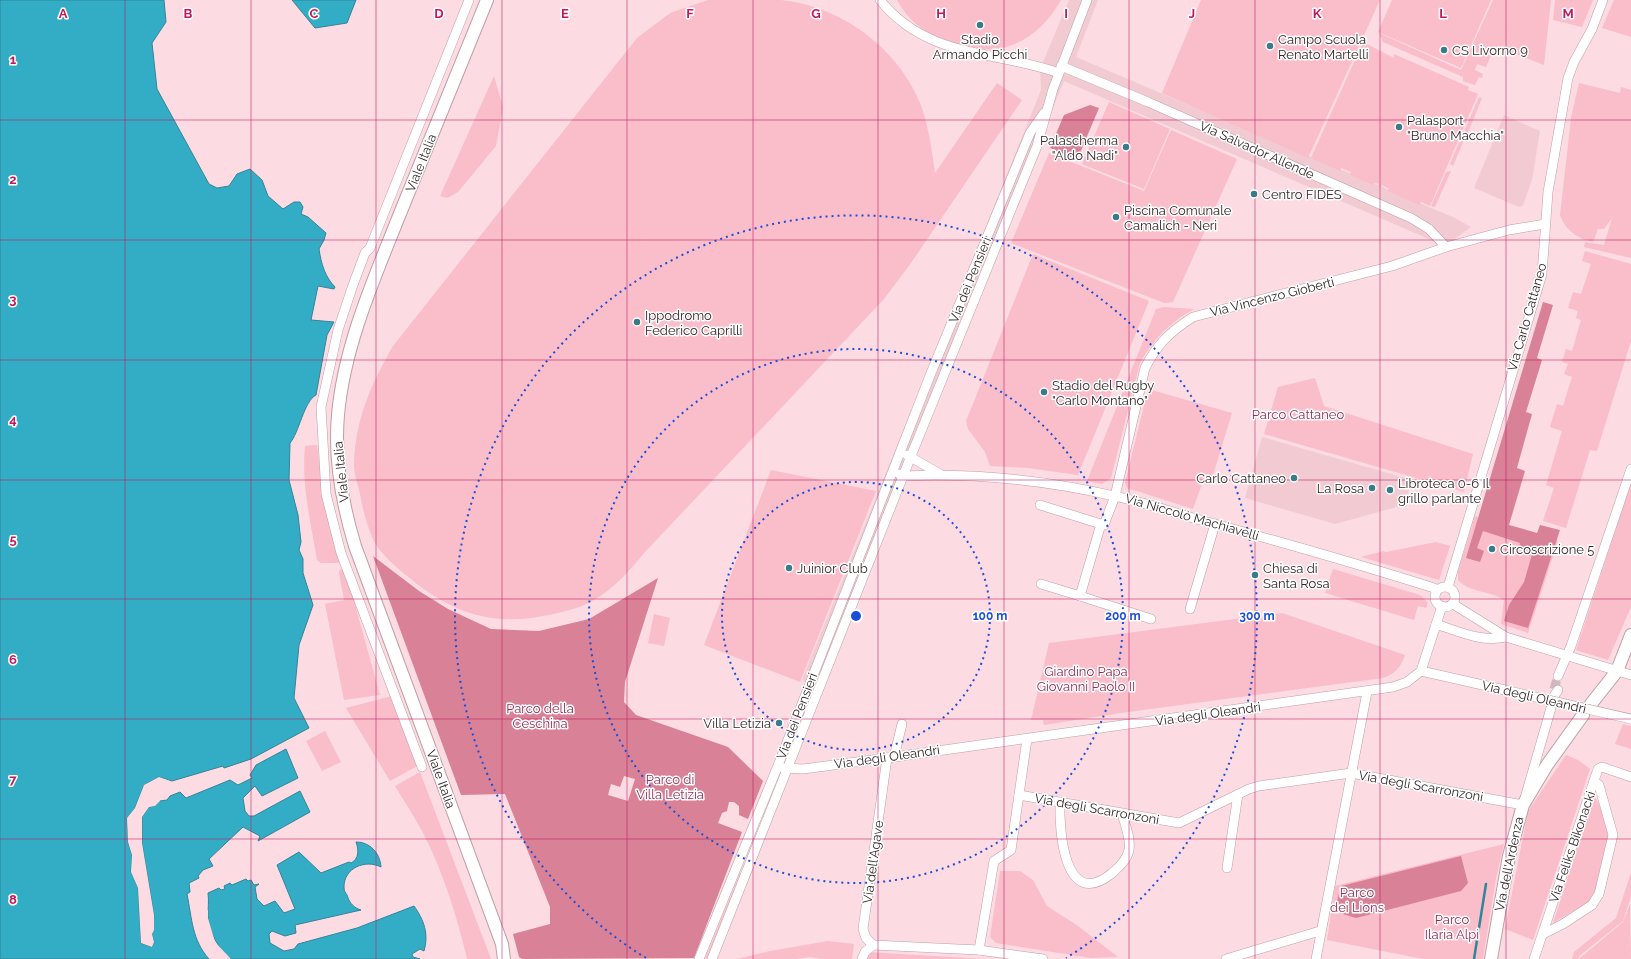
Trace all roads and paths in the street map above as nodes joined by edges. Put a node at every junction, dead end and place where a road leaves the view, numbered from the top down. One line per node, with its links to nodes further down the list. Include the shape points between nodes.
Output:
1 (469, 0): 44 (street, Viale Italia, via 353,285 338,330 321,407 326,494 341,553)
2 (487, 0): 58 (main road, Viale Italia, via 363,311 343,382 337,441 340,485 353,541)
3 (880, 0): 6 (street, Via Salvador Allende, via 904,24 928,39 950,48)
4 (1087, 0): 6 (street, Via dei Pensieri)
5 (1604, 0): 8 (street, Via Carlo Cattaneo, via 1568,78 1548,192)
6 (1060, 70): 7 (street, Via dei Pensieri); 9 (street, Via Salvador Allende, via 1148,102 1411,218 1430,229)
7 (1046, 110): 10 (street, Via dei Pensieri, via 1030,133); 11 (street, Via dei Pensieri, via 1037,146)
8 (1546, 224): 9 (street, Via Vincenzo Gioberti, via 1508,230); 21 (street, Via Carlo Cattaneo, via 1542,274)
9 (1446, 247): 16 (street, Via Vincenzo Gioberti, via 1392,266 1193,317 1176,328 1154,351 1145,368)
10 (900, 452): 11 (street); 13 (street, Via dei Pensieri)
11 (911, 456): 14 (street, Via Niccolò Machiavelli); 15 (street, Via dei Pensieri)
12 (1631, 469): 31 (street)
13 (893, 471): 15 (street); 45 (street, Via dei Pensieri)
14 (940, 474): 15 (street, Via Niccolò Machiavelli); 16 (street, Via Niccolò Machiavelli, via 1032,481)
15 (903, 476): 46 (street, Via dei Pensieri)
16 (1114, 496): 18 (street, Via Vincenzo Gioberti, via 1104,525); 19 (street, Via Niccolò Machiavelli)
17 (1040, 505): 18 (street)
18 (1101, 524): 23 (street)
19 (1215, 524): 22 (street, Via Niccolò Machiavelli, via 1331,556); 26 (street)
20 (1041, 584): 23 (street)
21 (1448, 587): 22 (street, via 1442,587); 24 (street, via 1455,594)
22 (1437, 591): 25 (street, via 1436,599)
23 (1080, 596): 27 (street)
24 (1453, 604): 25 (street); 30 (street)
25 (1442, 606): 28 (street)
26 (1190, 609)
27 (1151, 619)
28 (1436, 624): 30 (street, via 1485,638); 32 (street)
29 (1631, 635): 33 (main road)
30 (1506, 637): 31 (street)
31 (1567, 656): 33 (street); 34 (street)
32 (1421, 671): 36 (street, Via degli Oleandri, via 1404,684); 40 (street, Via degli Oleandri, bridge)
33 (1617, 671): 35 (street); 37 (main road)
34 (1561, 673)
35 (1631, 674)
36 (1367, 692): 42 (street, Via degli Oleandri); 47 (street)
37 (1591, 704)
38 (1551, 708): 53 (street)
39 (1583, 715): 53 (main road, Via dell'Ardenza, via 1547,765)
40 (1631, 719)
41 (902, 724): 43 (street, Via dell'Agave)
42 (1027, 739): 43 (street, Via degli Oleandri); 51 (street)
43 (890, 757): 46 (street, Via degli Oleandri); 59 (street, Via dell'Agave, via 863,929)
44 (422, 767)
45 (777, 768): 46 (street, Via degli Oleandri); 64 (street, Via dei Pensieri)
46 (788, 769): 65 (street, Via dei Pensieri)
47 (1351, 773): 50 (street, Via degli Scarronzoni, via 1266,785); 53 (street, Via degli Scarronzoni); 56 (street)
48 (1631, 777): 49 (street, via 1602,767 1598,769)
49 (1594, 781): 57 (street, Via Feliks Bikonacki); 57 (street, Via Feliks Bikonacki, via 1599,786 1613,835 1599,894 1592,905)
50 (1238, 794): 54 (street, Via degli Scarronzoni, via 1179,823); 55 (street)
51 (1019, 795): 52 (street, Via degli Scarronzoni); 60 (street, via 1010,850 994,861)
52 (1060, 802): 54 (street, Via degli Scarronzoni); 54 (street, via 1060,827 1065,859 1072,872 1086,882 1099,881 1107,877 1128,855 1129,843)
53 (1523, 805): 70 (main road, Via dell'Ardenza, via 1509,856)
54 (1122, 814)
55 (1227, 868)
56 (1320, 931): 68 (street); 69 (street)
57 (1542, 934): 71 (street, Via Feliks Bikonacki)
58 (502, 944): 62 (main road, Viale Italia); 63 (main road, Viale Italia)
59 (872, 945): 60 (street); 66 (street)
60 (980, 950): 61 (street)
61 (1018, 957): 67 (street)
62 (504, 959)
63 (512, 959)
64 (699, 959)
65 (712, 959)
66 (862, 959)
67 (1043, 959)
68 (1226, 959)
69 (1316, 959)
70 (1490, 959)
71 (1534, 959)

